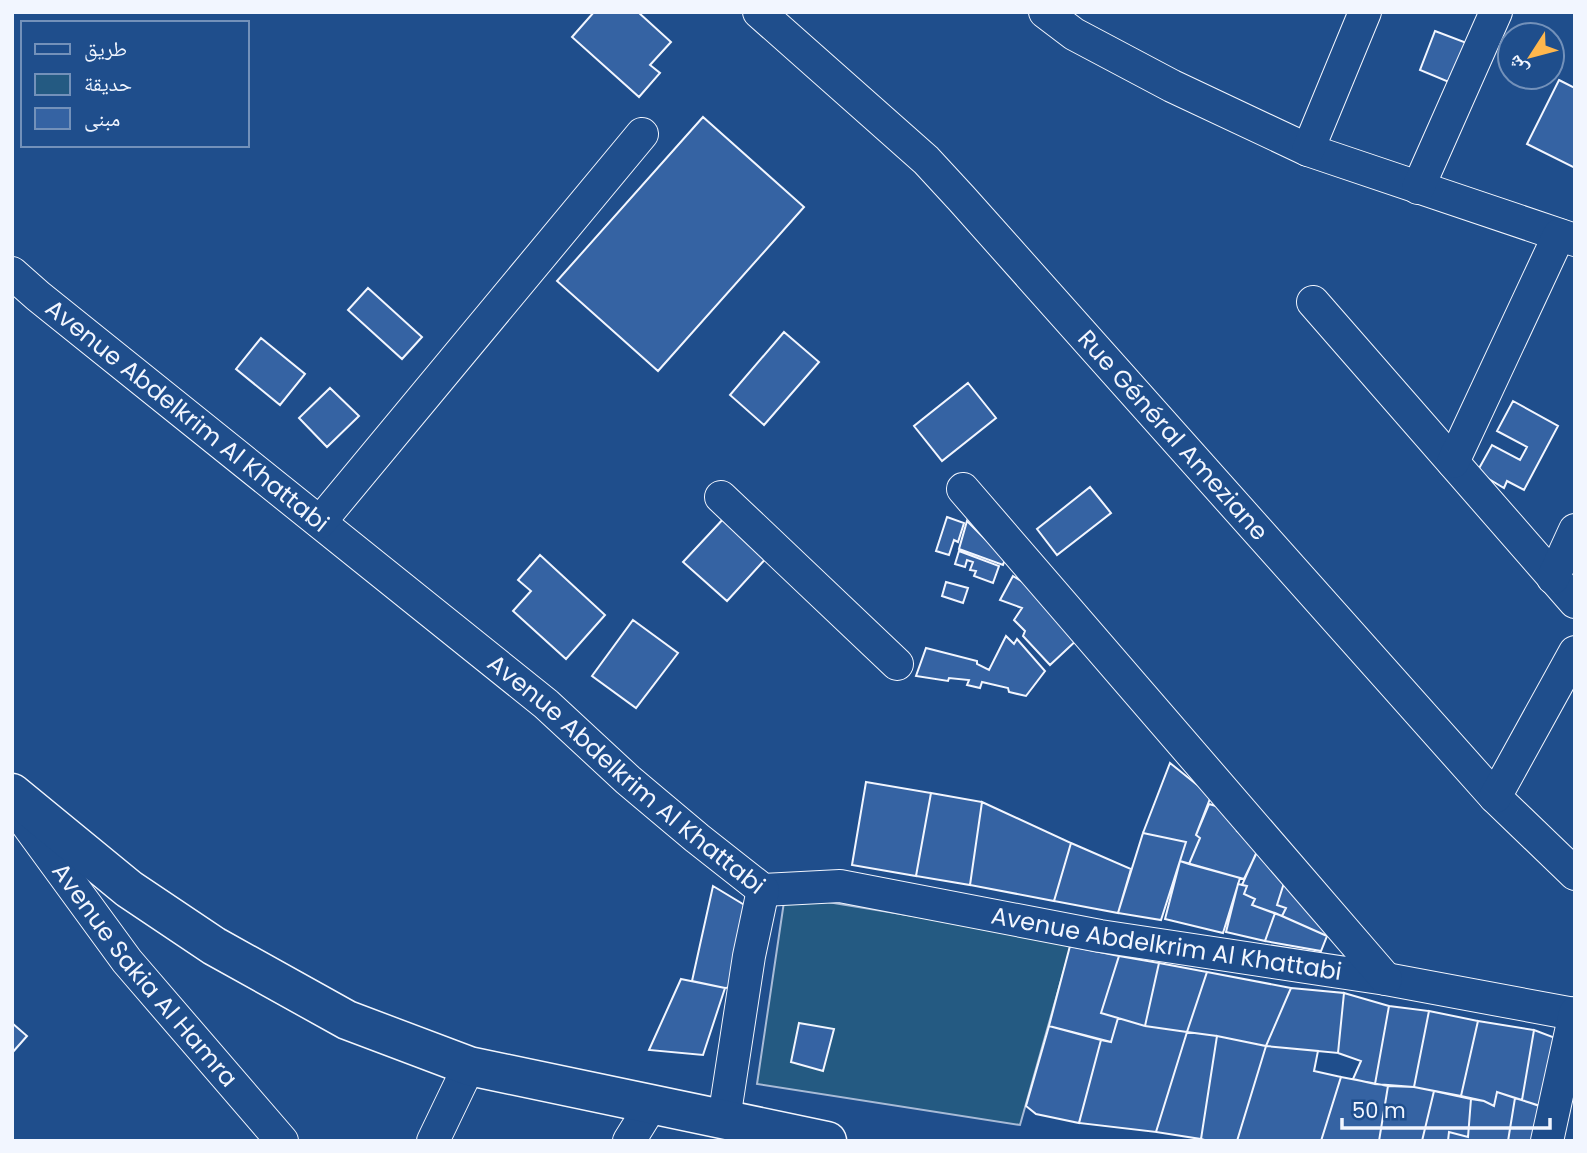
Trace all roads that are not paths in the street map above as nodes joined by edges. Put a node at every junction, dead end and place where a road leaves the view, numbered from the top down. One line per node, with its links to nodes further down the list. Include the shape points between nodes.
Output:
1 (759, 12): 21 (street, Rue Général Ameziane, via 926,160)
2 (1045, 12): 6 (street, via 1074,34)
3 (1365, 12): 6 (street)
4 (1496, 12): 7 (street)
5 (642, 134): 14 (street)
6 (1308, 150): 7 (street)
7 (1418, 188): 8 (street)
8 (1567, 237): 11 (street)
9 (12, 272): 14 (street, Avenue Abdelkrim Al Khattabi)
10 (1313, 302): 11 (street)
11 (1453, 463): 16 (street)
12 (963, 489): 25 (street)
13 (721, 497): 19 (street)
14 (320, 522): 24 (street, Avenue Abdelkrim Al Khattabi, via 546,705 628,780)
15 (1575, 530): 16 (street)
16 (1553, 578): 17 (street)
17 (1575, 603)
18 (1575, 652): 21 (street)
19 (897, 664)
20 (12, 793): 27 (main road, via 129,889 214,946 347,1020)
21 (1495, 797): 23 (street, Rue Général Ameziane)
22 (12, 804): 30 (street, Avenue Sakia Al Hamra, via 127,961)
23 (1575, 874)
24 (763, 890): 25 (street, Avenue Abdelkrim Al Khattabi, via 840,886 1100,936); 29 (street)
25 (1385, 979): 26 (street, Avenue Abdelkrim Al Khattabi)
26 (1574, 1013): 34 (street)
27 (469, 1066): 28 (main road); 31 (street)
28 (652, 1104): 29 (main road); 32 (street)
29 (724, 1119): 33 (main road)
30 (282, 1141)
31 (433, 1141)
32 (628, 1141)
33 (827, 1141)
34 (1547, 1141)

